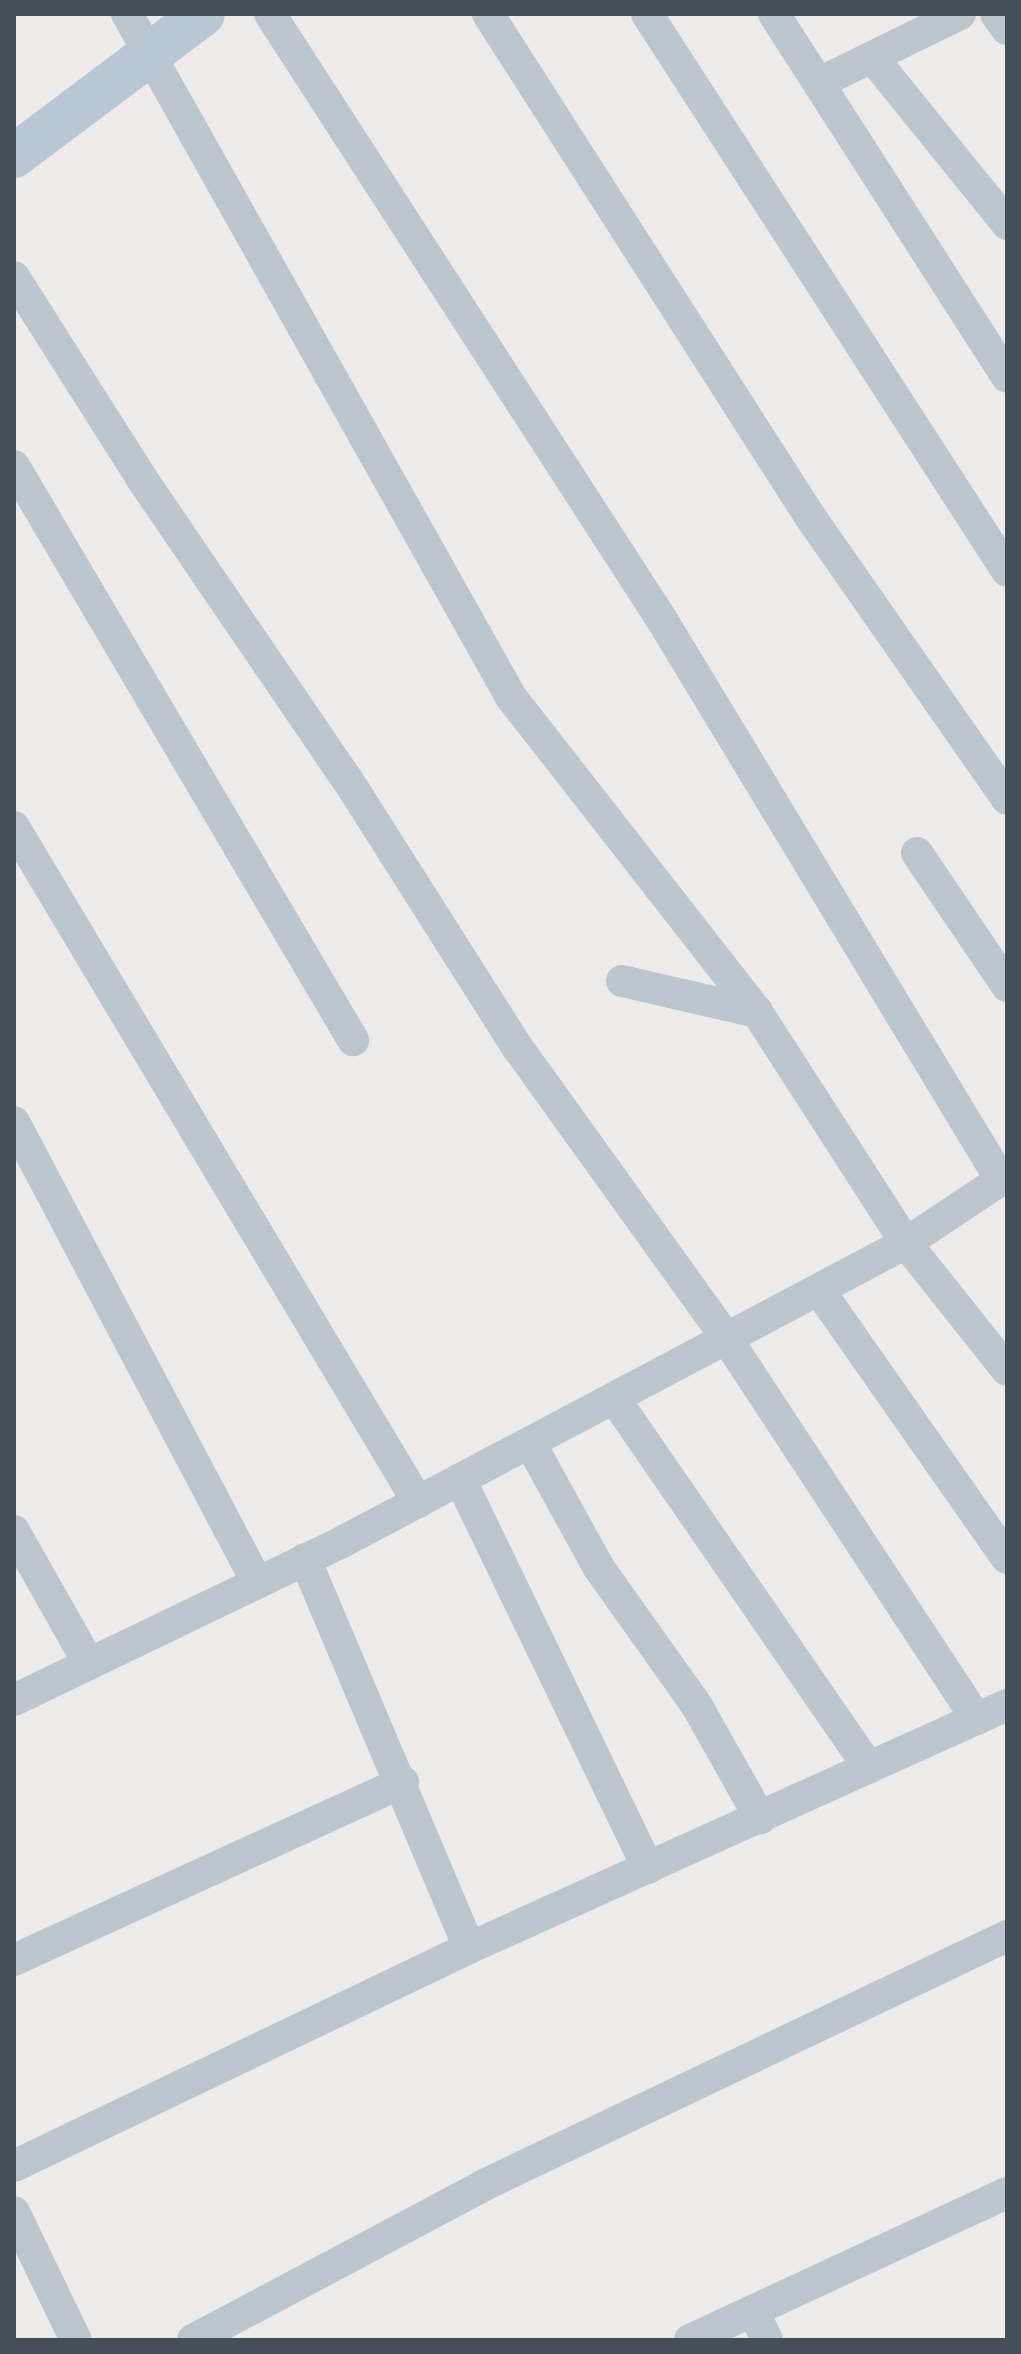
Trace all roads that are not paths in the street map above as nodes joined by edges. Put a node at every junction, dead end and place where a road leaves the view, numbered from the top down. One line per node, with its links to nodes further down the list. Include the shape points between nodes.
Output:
1 (127, 14): 10 (street)
2 (203, 14): 10 (street)
3 (270, 14): 27 (street, via 662,620)
4 (488, 14): 19 (street, via 809,515)
5 (647, 14): 18 (street)
6 (774, 14): 12 (street)
7 (996, 14): 9 (street)
8 (956, 15): 11 (street)
9 (1007, 29)
10 (150, 57): 13 (street); 24 (street, via 511,697)
11 (872, 57): 12 (street); 14 (street)
12 (819, 83): 16 (street)
13 (14, 156)
14 (1007, 224)
15 (14, 277): 30 (street, via 142,479 347,779 518,1048)
16 (1007, 377)
17 (14, 466): 25 (street)
18 (1007, 571)
19 (1007, 799)
20 (14, 827): 35 (street)
21 (917, 853): 23 (street)
22 (622, 981): 24 (street)
23 (1007, 986)
24 (757, 1012): 28 (street)
25 (353, 1040)
26 (14, 1122): 39 (street)
27 (1004, 1178): 28 (street)
28 (906, 1243): 29 (street); 31 (street)
29 (819, 1290): 30 (street); 37 (street)
30 (727, 1339): 32 (street); 43 (street)
31 (1007, 1370)
32 (614, 1398): 33 (street); 44 (street)
33 (530, 1443): 34 (street); 46 (street, via 599,1568 697,1706)
34 (460, 1479): 35 (street); 47 (street)
35 (418, 1502): 38 (street)
36 (14, 1531): 40 (street)
37 (1007, 1558)
38 (305, 1559): 39 (street); 45 (street)
39 (256, 1580): 40 (street)
40 (88, 1662): 41 (street)
41 (14, 1700)
42 (1007, 1705): 43 (street)
43 (977, 1719): 44 (street)
44 (869, 1768): 46 (street)
45 (403, 1782): 49 (street); 50 (street)
46 (760, 1818): 47 (street)
47 (648, 1868): 49 (street)
48 (1007, 1936): 56 (street, via 484,2185)
49 (469, 1948): 51 (street)
50 (14, 1960)
51 (14, 2166)
52 (1007, 2193): 54 (street)
53 (14, 2212): 55 (street)
54 (753, 2311): 57 (street); 58 (street)
55 (76, 2340)
56 (193, 2340)
57 (690, 2340)
58 (767, 2340)

